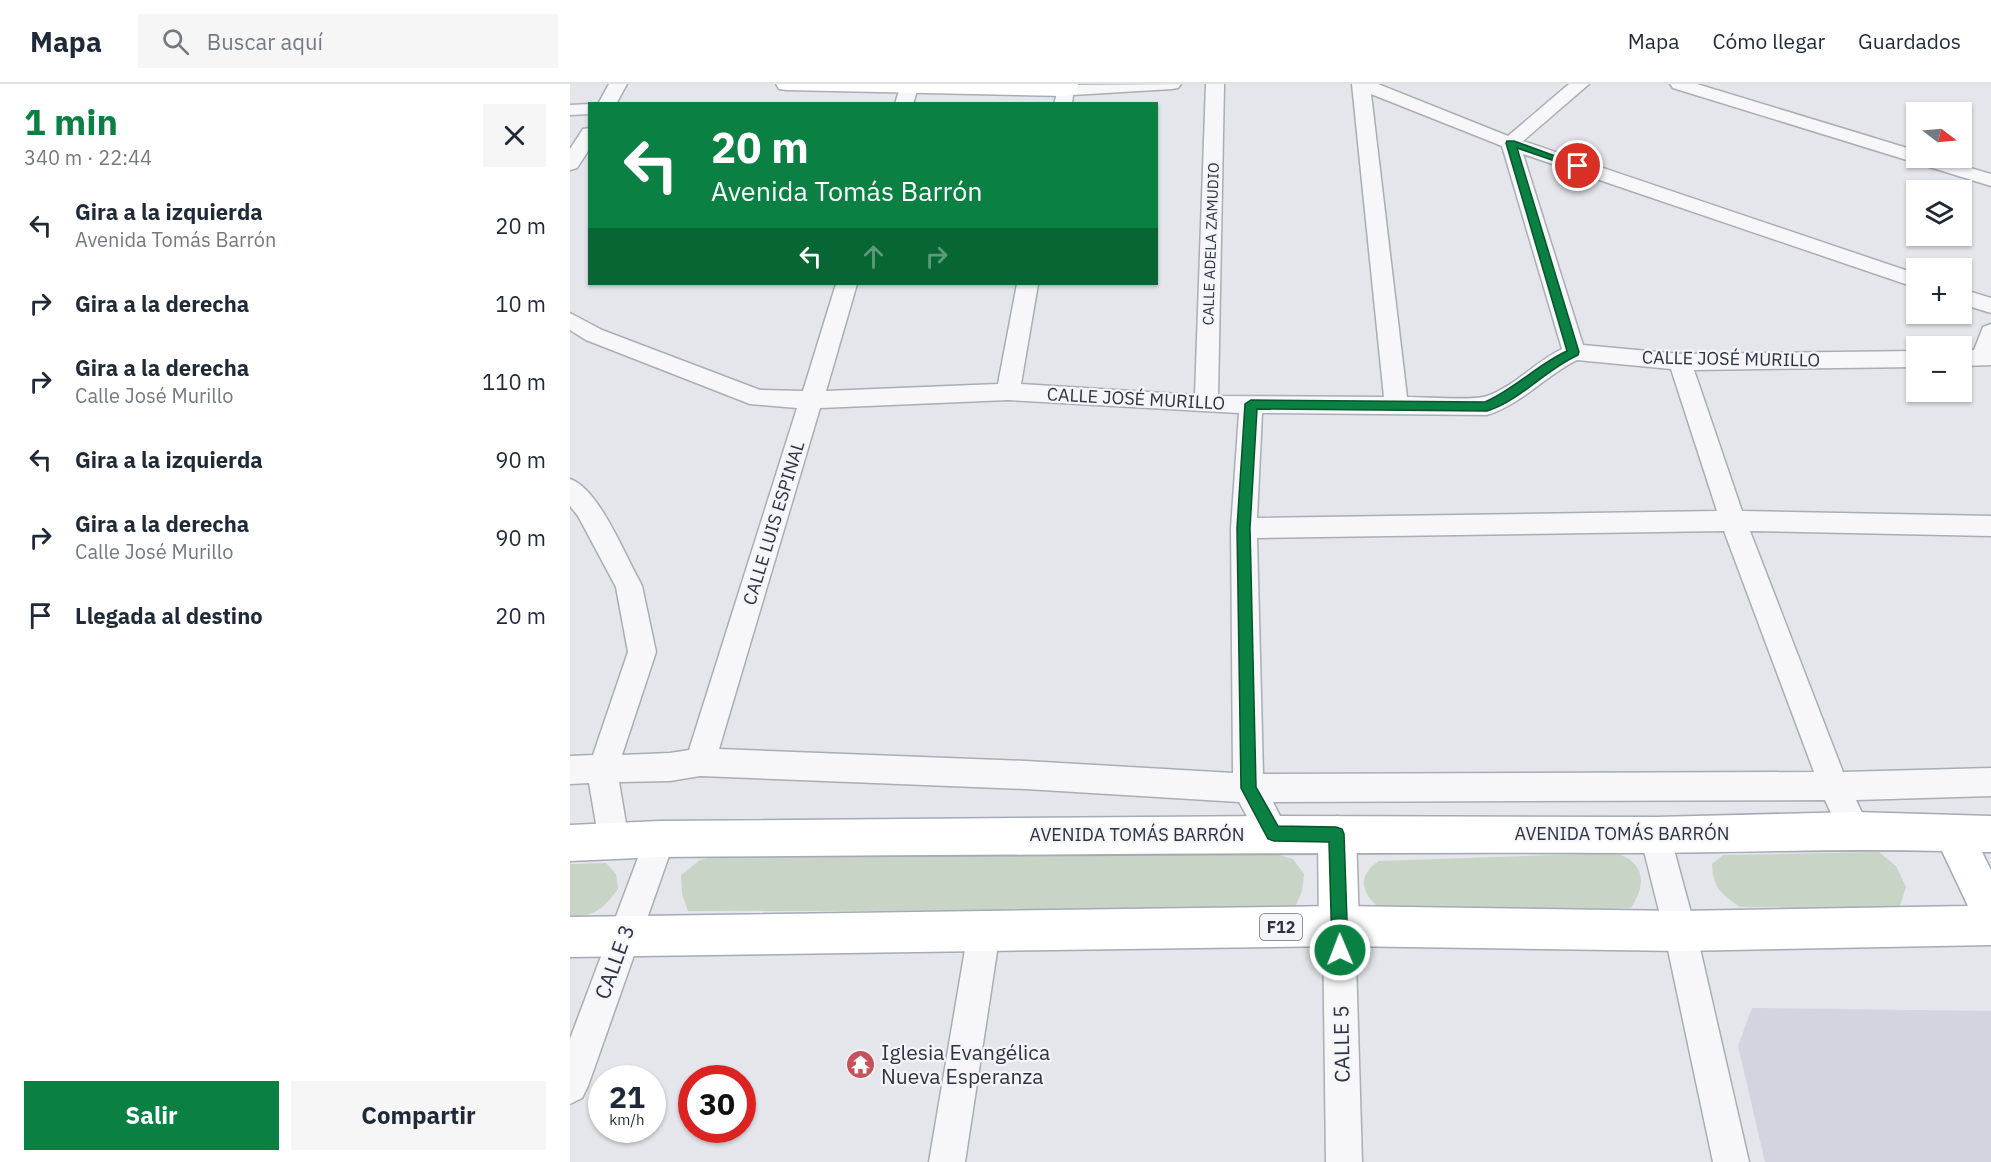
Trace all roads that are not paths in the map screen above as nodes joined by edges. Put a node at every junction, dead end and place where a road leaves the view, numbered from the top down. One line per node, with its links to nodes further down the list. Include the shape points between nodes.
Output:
1 (618, 84): 10 (street)
2 (787, 84): 8 (main road)
3 (1172, 84): 9 (street)
4 (1215, 84): 32 (street, CALLE ADELA ZAMUDIO)
5 (1362, 84): 14 (street); 34 (street)
6 (1580, 84): 14 (street)
7 (1679, 84): 15 (street)
8 (907, 91): 9 (main road)
9 (1065, 92)
10 (608, 102)
11 (588, 109): 12 (street)
12 (570, 110)
13 (588, 136): 16 (street)
14 (1510, 143): 19 (street); 26 (street)
15 (1906, 155)
16 (570, 164)
17 (1951, 168): 18 (street)
18 (1991, 180)
19 (1906, 277)
20 (847, 285): 31 (street, CALLE LUIS ESPINAL)
21 (1029, 285): 30 (street)
22 (1972, 299): 23 (street)
23 (1991, 306)
24 (570, 320): 31 (street, CALLE JOSÉ MURILLO, via 605,340 758,398)
25 (1991, 332): 27 (street)
26 (1574, 352): 29 (street, CALLE JOSÉ MURILLO); 34 (street, CALLE JOSÉ MURILLO, via 1487,406)
27 (1979, 358)
28 (1906, 359): 29 (street, CALLE JOSÉ MURILLO)
29 (1680, 362): 36 (street)
30 (1008, 392): 31 (street, CALLE JOSÉ MURILLO); 32 (street, CALLE JOSÉ MURILLO)
31 (811, 400): 39 (street, CALLE LUIS ESPINAL)
32 (1206, 404): 33 (street, CALLE JOSÉ MURILLO)
33 (1251, 404): 34 (street, CALLE JOSÉ MURILLO); 38 (street)
34 (1396, 404)
35 (570, 489): 41 (street, via 587,509 629,586 642,652)
36 (1733, 521): 37 (street); 38 (street); 43 (street)
37 (1991, 526)
38 (1244, 528): 44 (street)
39 (700, 762): 41 (street); 44 (street)
40 (570, 770): 41 (street)
41 (602, 771): 52 (street)
42 (1991, 782): 43 (street)
43 (1834, 786): 44 (street); 45 (street)
44 (1248, 788): 46 (street)
45 (1855, 830): 48 (main road, AVENIDA TOMÁS BARRÓN); 50 (main road, AVENIDA TOMÁS BARRÓN)
46 (1274, 834): 47 (main road, AVENIDA TOMÁS BARRÓN); 51 (main road, AVENIDA TOMÁS BARRÓN)
47 (1336, 834): 50 (main road, AVENIDA TOMÁS BARRÓN); 56 (main road)
48 (1953, 834): 49 (main road, AVENIDA TOMÁS BARRÓN); 54 (main road)
49 (1991, 834)
50 (1655, 835): 57 (street)
51 (660, 839): 52 (main road, AVENIDA TOMÁS BARRÓN); 59 (street, CALLE 3)
52 (614, 841): 53 (main road, AVENIDA TOMÁS BARRÓN)
53 (570, 843)
54 (1991, 912)
55 (1991, 925): 57 (main road, F12)
56 (1339, 926): 57 (main road, F12); 58 (main road, F12); 63 (street, CALLE 5)
57 (1680, 931): 64 (street)
58 (984, 932): 59 (main road, F12); 62 (street)
59 (625, 935): 60 (main road, F12); 61 (street, CALLE 3)
60 (570, 937)
61 (570, 1086)
62 (947, 1162)
63 (1344, 1162)
64 (1731, 1162)

